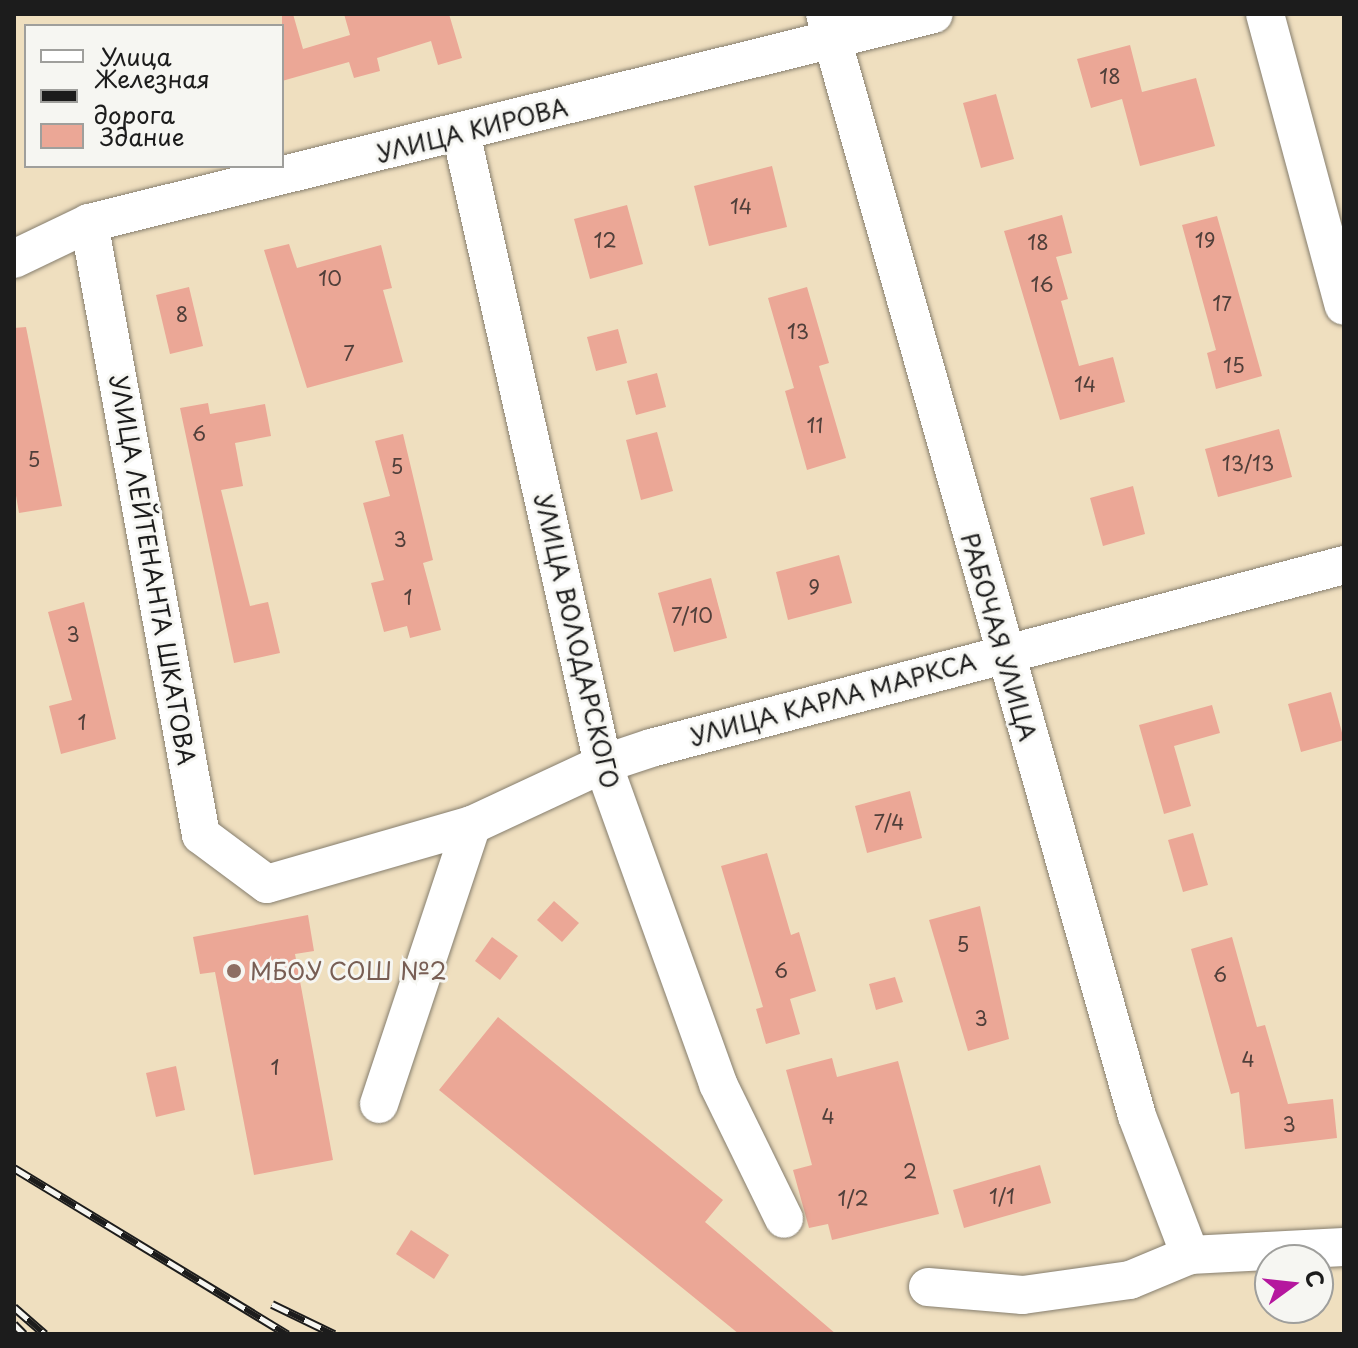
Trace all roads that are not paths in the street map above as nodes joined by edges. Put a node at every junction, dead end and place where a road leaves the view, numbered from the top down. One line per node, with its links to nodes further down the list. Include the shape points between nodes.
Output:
1 (934, 14): 3 (street, УЛИЦА КИРОВА)
2 (1265, 14): 7 (street)
3 (827, 28): 4 (street, УЛИЦА КИРОВА); 9 (street, РАБОЧАЯ УЛИЦА)
4 (461, 133): 5 (street, УЛИЦА КИРОВА); 10 (street, УЛИЦА ВОЛОДАРСКОГО)
5 (89, 223): 6 (street, УЛИЦА КИРОВА); 12 (street, УЛИЦА ЛЕЙТЕНАНТА ШКАТОВА, via 201,835)
6 (14, 259)
7 (1344, 306)
8 (1344, 565): 9 (street, УЛИЦА КАРЛА МАРКСА)
9 (1003, 653): 10 (street, УЛИЦА КАРЛА МАРКСА); 16 (street, РАБОЧАЯ УЛИЦА, via 1137,1116)
10 (603, 764): 11 (street, УЛИЦА КАРЛА МАРКСА); 14 (street, УЛИЦА ВОЛОДАРСКОГО, via 718,1084)
11 (472, 825): 12 (street, УЛИЦА КАРЛА МАРКСА); 13 (street)
12 (267, 884)
13 (379, 1104)
14 (784, 1219)
15 (1344, 1247): 16 (street)
16 (1190, 1255): 17 (street, via 1130,1280 1023,1295)
17 (928, 1287)

